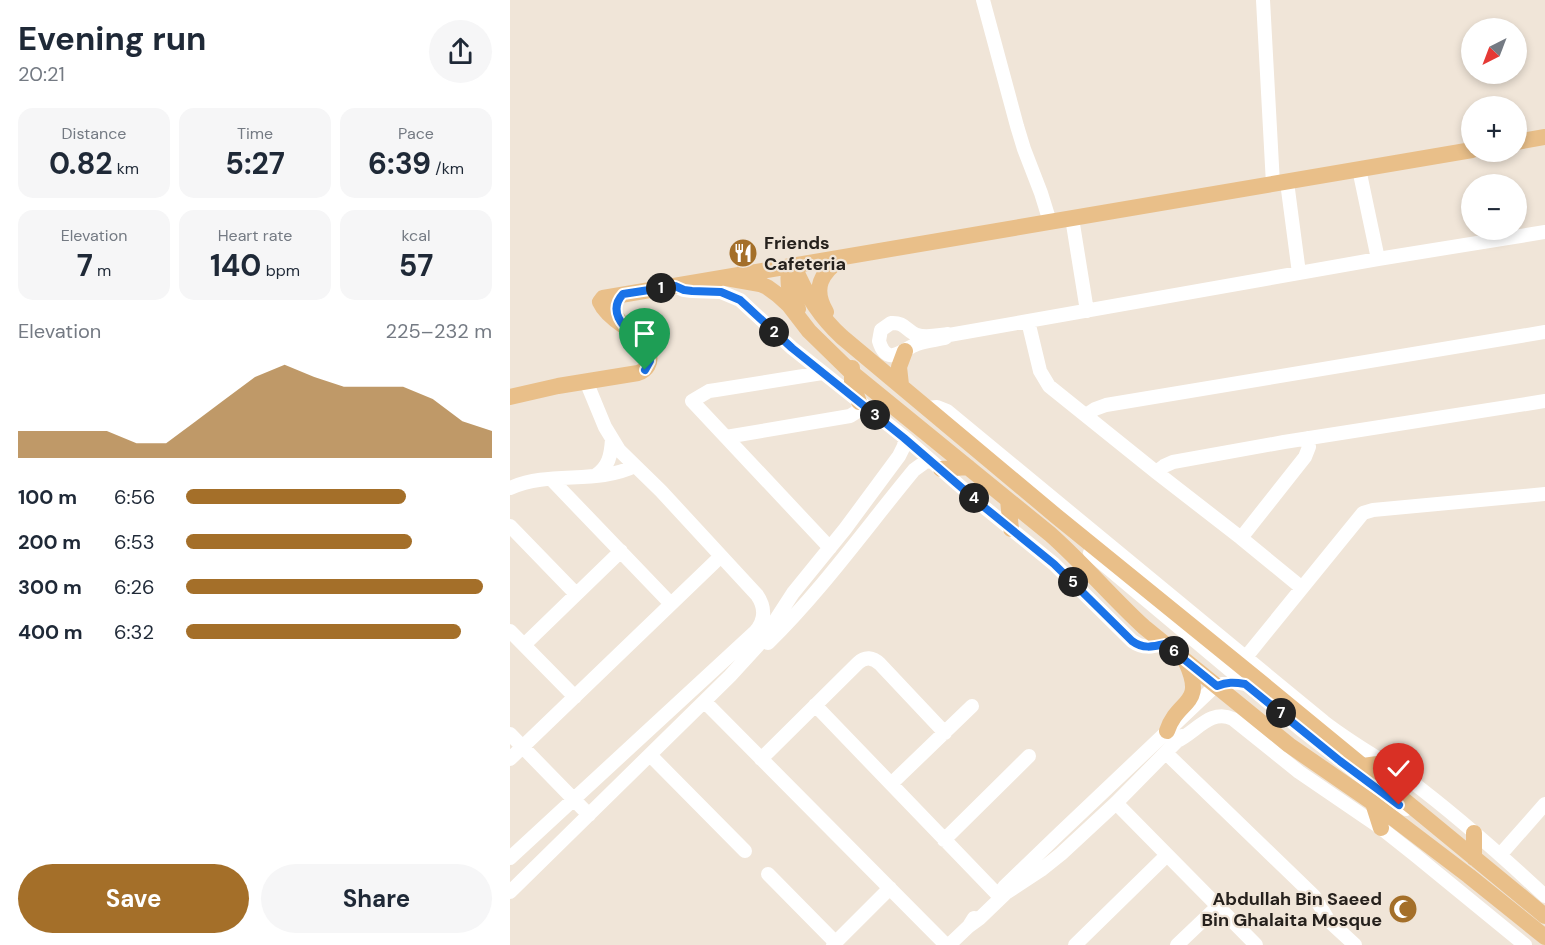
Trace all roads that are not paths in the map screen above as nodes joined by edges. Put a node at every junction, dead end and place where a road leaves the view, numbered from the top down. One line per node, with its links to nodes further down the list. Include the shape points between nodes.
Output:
1 (983, 0): 9 (street, via 1024,149)
2 (1263, 0): 7 (street)
3 (1545, 137): 4 (main road)
4 (1527, 140)
5 (1461, 152): 6 (main road)
6 (1359, 169): 7 (main road); 12 (street)
7 (1280, 183): 8 (main road); 14 (street)
8 (1072, 218): 9 (main road); 18 (street)
9 (1050, 222): 11 (main road)
10 (1545, 232): 12 (street)
11 (843, 258): 13 (main road); 25 (main road, via 822,278 820,298 831,318)
12 (1378, 259): 14 (street)
13 (792, 266): 15 (main road); 23 (main road, via 790,293); 25 (main road, via 820,313)
14 (1299, 273): 18 (street)
15 (726, 278): 16 (main road); 23 (main road, via 772,290)
16 (675, 286): 17 (main road); 27 (street, via 721,292 740,300)
17 (623, 294): 20 (main road, via 615,307); 20 (main road, via 605,297 600,302)
18 (1087, 311): 19 (street)
19 (1028, 321): 22 (street); 34 (street, via 1045,381)
20 (624, 326): 28 (main road, via 649,354 647,368 638,373)
21 (1545, 332): 34 (street, via 1106,405)
22 (949, 335): 24 (street); 24 (street, via 920,336 898,323 884,327 879,337 882,348 895,355)
23 (823, 344): 26 (main road)
24 (905, 351): 29 (main road)
25 (868, 357): 29 (main road)
26 (851, 372): 29 (main road, via 854,361 860,359); 32 (main road); 41 (main road)
27 (822, 373): 32 (street); 35 (street, via 716,390 692,401)
28 (586, 381): 30 (main road); 38 (street)
29 (896, 381): 33 (main road)
30 (510, 397)
31 (1545, 401): 37 (street)
32 (859, 402): 35 (street, via 858,411 850,416); 36 (street)
33 (927, 408): 50 (main road); 57 (street, via 947,411)
34 (1086, 416): 42 (street)
35 (726, 437): 54 (street)
36 (904, 438): 39 (street); 46 (street, via 901,453)
37 (1308, 438): 42 (street, via 1173,462); 53 (street, via 1309,451 1305,457)
38 (612, 439): 40 (street); 43 (street, via 608,463)
39 (936, 465): 41 (main road); 49 (street, via 920,465); 52 (street)
40 (635, 466): 43 (street); 56 (street)
41 (968, 467): 48 (main road)
42 (1156, 472): 53 (street)
43 (595, 476): 44 (street)
44 (551, 479): 45 (street); 55 (street)
45 (510, 488)
46 (871, 492): 49 (street, via 899,462 907,461 909,468); 54 (street)
47 (1545, 494): 58 (street, via 1366,511)
48 (1008, 500): 52 (main road); 62 (main road, via 1065,548)
49 (886, 504): 66 (street, via 804,606)
50 (1056, 516): 57 (main road); 67 (street, via 1068,535)
51 (510, 526): 59 (street)
52 (1011, 530): 62 (street, via 1054,564 1132,641 1148,647)
53 (1241, 538): 58 (street)
54 (830, 548): 66 (street, via 793,592 762,641)
55 (621, 551): 59 (street); 60 (street)
56 (721, 556): 60 (street); 86 (street, via 760,599 764,614 759,628)
57 (1116, 558): 64 (street); 84 (main road)
58 (1302, 588): 64 (street)
59 (576, 594): 63 (street)
60 (671, 604): 69 (street)
61 (510, 631): 63 (street)
62 (1165, 644): 65 (main road)
63 (524, 645): 69 (street)
64 (1246, 657): 83 (street, via 1324,722)
65 (1186, 661): 68 (main road); 75 (main road, via 1193,679 1192,692 1171,720)
66 (730, 676): 70 (street)
67 (1245, 684): 68 (street, via 1226,682); 91 (street, via 1381,792)
68 (1217, 686): 75 (street); 76 (main road)
69 (575, 697): 77 (street)
70 (705, 702): 79 (street); 82 (street)
71 (815, 705): 73 (street, via 861,660 871,658); 82 (street); 85 (street)
72 (972, 706): 73 (street)
73 (945, 733): 85 (street)
74 (510, 734): 77 (street)
75 (1172, 736): 76 (street, via 1219,708 1232,710 1262,733); 78 (street); 92 (street, via 1187,736 1213,717 1229,717 1299,772); 103 (street, via 1054,838)
76 (1289, 745): 88 (main road)
77 (523, 747): 81 (street); 86 (street)
78 (1166, 753): 87 (street); 114 (street, via 1314,896 1329,921)
79 (650, 755): 90 (street); 95 (street)
80 (1029, 756): 94 (street)
81 (510, 759)
82 (761, 759): 101 (street)
83 (1385, 763): 84 (main road); 93 (street)
84 (1363, 766): 91 (main road)
85 (891, 784): 94 (street)
86 (573, 799): 90 (street); 98 (street)
87 (1116, 803): 96 (street); 107 (street, via 1052,863 1006,893)
88 (1373, 803): 92 (main road); 108 (main road)
89 (1545, 804): 97 (street)
90 (589, 815): 102 (street)
91 (1429, 820): 99 (main road)
92 (1381, 828): 115 (street)
93 (1474, 833): 97 (street); 99 (main road)
94 (944, 840): 103 (street)
95 (745, 851)
96 (1167, 855): 105 (street); 111 (street)
97 (1500, 855): 104 (street)
98 (510, 858)
99 (1474, 858): 106 (main road)
100 (768, 874): 109 (street)
101 (890, 888): 109 (street); 110 (street)
102 (510, 892)
103 (997, 894): 107 (street)
104 (1545, 896)
105 (1218, 906): 112 (street); 113 (street)
106 (1545, 916)
107 (969, 926): 110 (street)
108 (1545, 937)
109 (834, 944)
110 (948, 945)
111 (1075, 945)
112 (1177, 945)
113 (1256, 945)
114 (1355, 945)
115 (1525, 945)

